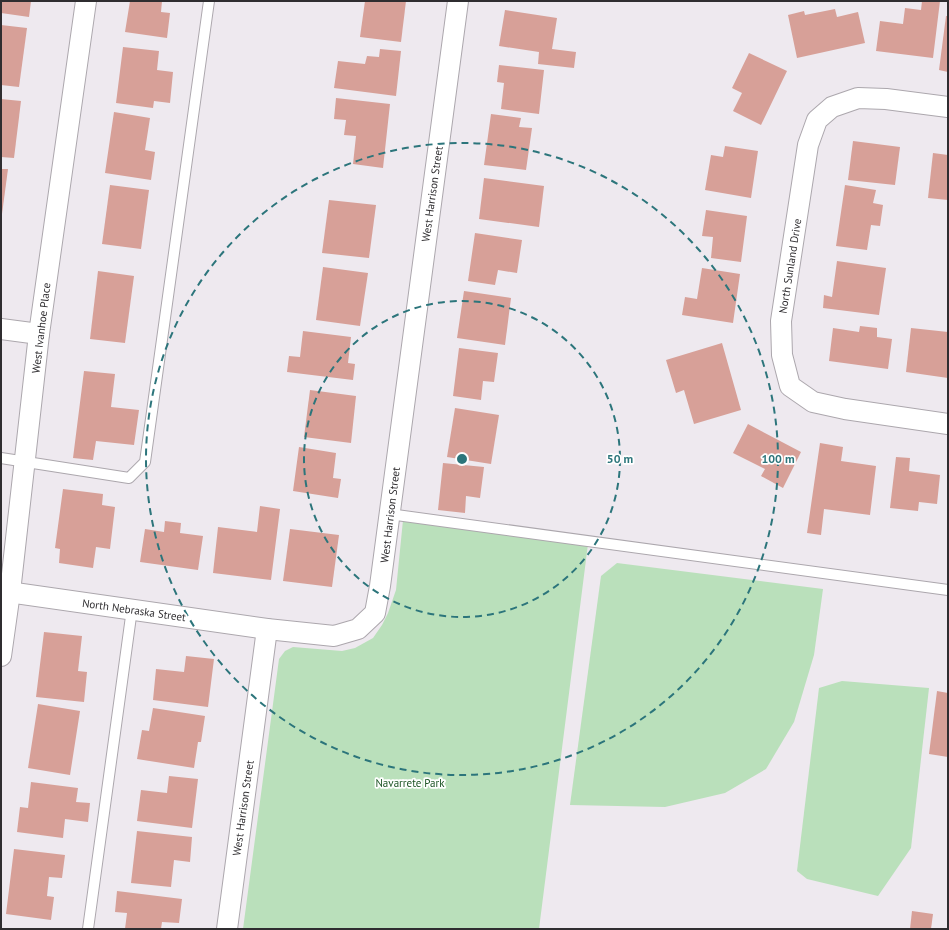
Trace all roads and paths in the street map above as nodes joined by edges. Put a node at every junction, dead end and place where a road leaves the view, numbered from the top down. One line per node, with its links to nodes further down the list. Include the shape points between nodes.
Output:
1 (86, 1): 6 (street, West Ivanhoe Place)
2 (209, 1): 9 (lane, via 145,462 129,478)
3 (458, 1): 10 (street, West Harrison Street)
4 (948, 107): 7 (street, North Sunland Drive, via 858,98 832,107 817,120 808,145 781,322 782,355 790,386 813,402)
5 (1, 329): 6 (street)
6 (39, 334): 9 (street, West Ivanhoe Place)
7 (948, 424)
8 (1, 458): 9 (lane)
9 (25, 461): 12 (street, West Ivanhoe Place)
10 (389, 514): 11 (lane); 14 (street, West Harrison Street, via 375,613 358,629 334,636)
11 (948, 590)
12 (5, 591): 13 (street, North Nebraska Street); 15 (street, West Ivanhoe Place)
13 (132, 609): 14 (street, North Nebraska Street); 16 (lane)
14 (267, 629): 17 (street, West Harrison Street)
15 (1, 656)
16 (88, 929)
17 (227, 929)

